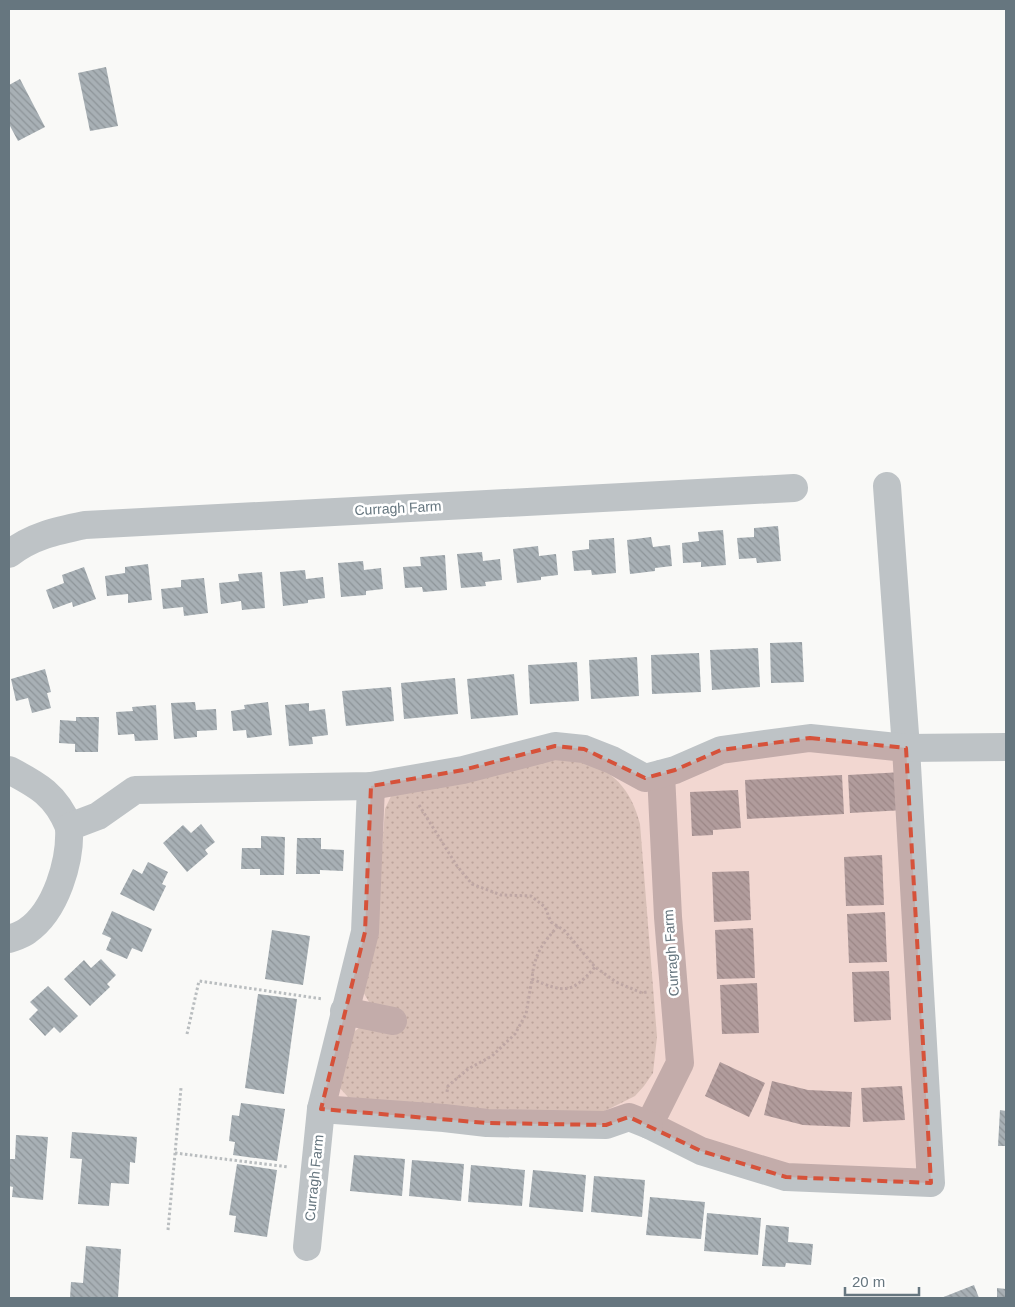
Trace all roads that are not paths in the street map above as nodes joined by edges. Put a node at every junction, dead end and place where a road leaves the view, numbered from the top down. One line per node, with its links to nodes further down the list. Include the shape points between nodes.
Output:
1 (887, 486): 5 (street)
2 (794, 488): 3 (street, Curragh Farm, via 85,524 47,532)
3 (9, 554)
4 (1006, 747): 5 (street)
5 (906, 748): 7 (street, via 810,738 721,750); 14 (street, via 932,1184 786,1177 701,1151)
6 (9, 770): 9 (street, via 41,787 62,810)
7 (661, 774): 8 (street, via 645,778 584,749 555,746 463,770); 14 (street, Curragh Farm, via 680,1063)
8 (372, 786): 9 (street, via 135,790 98,816); 11 (street, Curragh Farm, via 366,932)
9 (69, 827): 10 (street, via 70,846 59,886 47,911 26,932)
10 (9, 939)
11 (345, 1007): 12 (street); 13 (street, Curragh Farm)
12 (393, 1021)
13 (321, 1109): 14 (street, via 487,1123 606,1124 629,1117); 15 (street, Curragh Farm)
14 (649, 1125)
15 (307, 1247)

